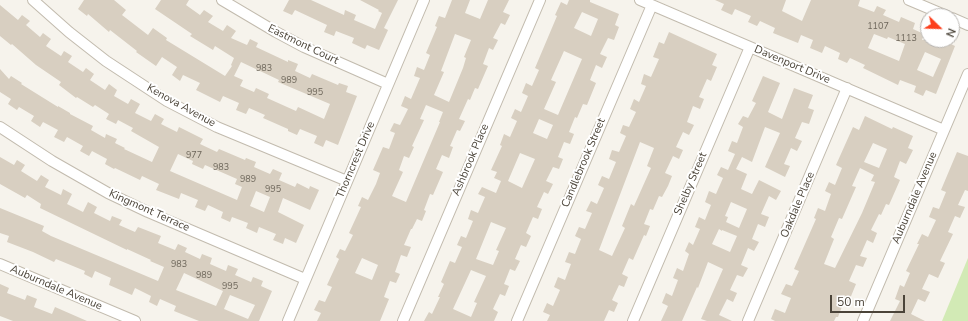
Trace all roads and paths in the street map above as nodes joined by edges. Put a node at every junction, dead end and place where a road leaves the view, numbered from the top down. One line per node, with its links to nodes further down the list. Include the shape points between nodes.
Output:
1 (33, 0): 15 (street, Kenova Avenue, via 106,61 167,101 217,127)
2 (222, 0): 11 (street, Eastmont Court, via 304,47)
3 (424, 0): 11 (street, Thorncrest Drive)
4 (540, 0): 20 (street, Ashbrook Place)
5 (640, 0): 7 (street, Davenport Drive)
6 (909, 0): 8 (street)
7 (652, 5): 9 (street, Davenport Drive); 21 (street, Candlebrook Street)
8 (928, 8)
9 (750, 47): 12 (street, Davenport Drive); 22 (street, Shelby Street)
10 (968, 74): 14 (street, Auburndale Avenue)
11 (388, 84): 15 (street, Thorncrest Drive)
12 (847, 88): 14 (street, Davenport Drive); 23 (street, Oakdale Place)
13 (0, 127): 17 (street, Kingmont Terrace, via 108,193)
14 (944, 130): 24 (street, Auburndale Avenue)
15 (347, 181): 17 (street, Thorncrest Drive)
16 (0, 264): 18 (street, Auburndale Avenue)
17 (305, 279): 19 (street, Thorncrest Drive)
18 (135, 321)
19 (288, 321)
20 (403, 321)
21 (517, 321)
22 (633, 321)
23 (748, 321)
24 (863, 321)

